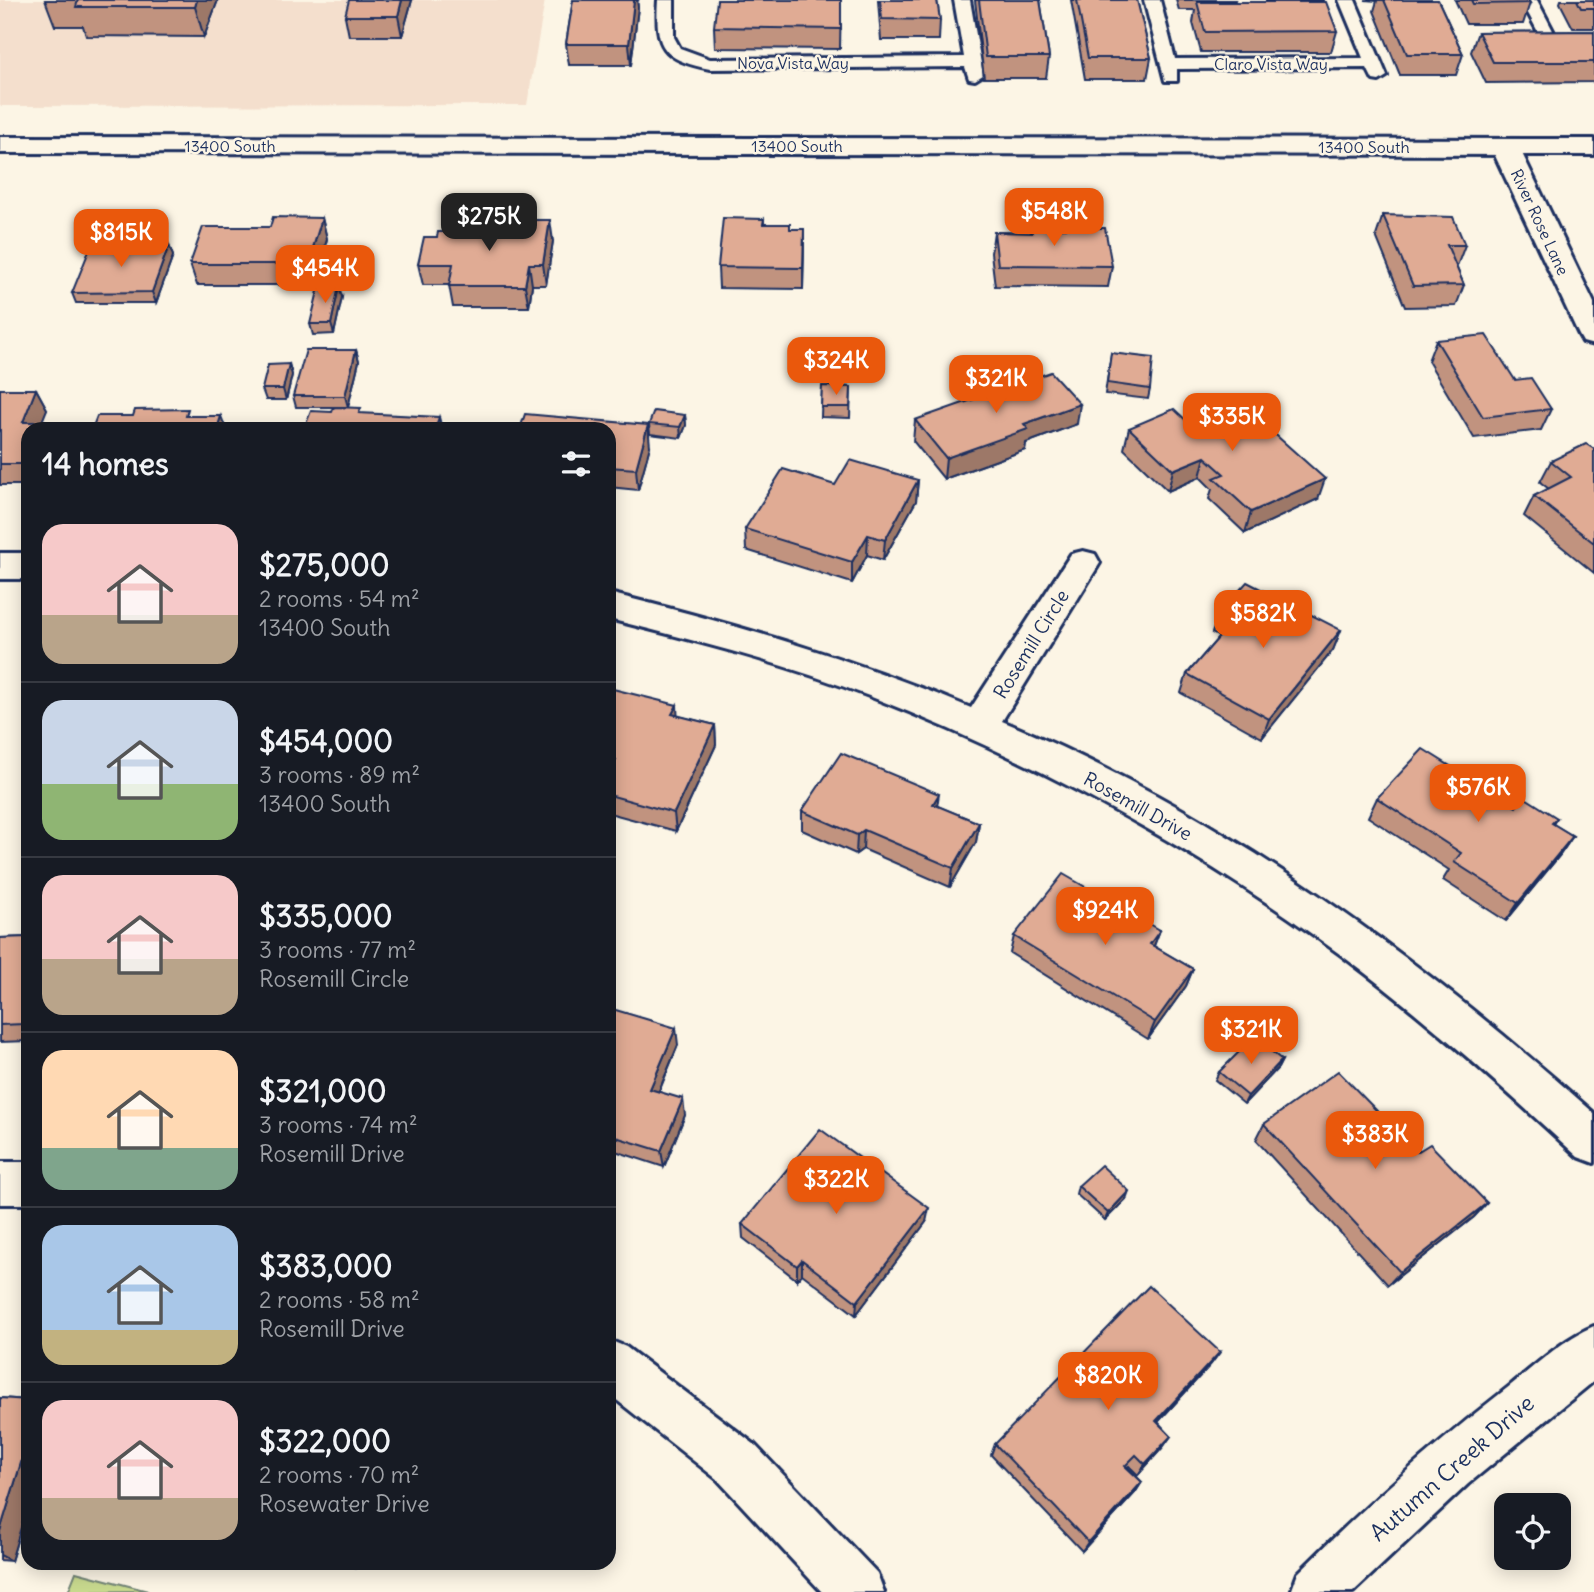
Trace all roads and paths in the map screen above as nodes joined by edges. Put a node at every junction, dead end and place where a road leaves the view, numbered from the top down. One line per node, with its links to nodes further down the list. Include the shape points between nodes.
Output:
1 (666, 0): 2 (lane, Nova Vista Way, via 664,38 671,51 687,60 974,70)
2 (962, 0)
3 (1152, 0): 4 (lane, Claro Vista Way, via 1169,70 1376,70)
4 (1348, 0)
5 (1529, 0): 6 (lane, via 1545,42)
6 (1573, 42)
7 (0, 145): 8 (street, 13400 South)
8 (1505, 147): 9 (street, 13400 South); 10 (street, River Rose Lane)
9 (1594, 147)
10 (1594, 335)
11 (1083, 563): 15 (street, Rosemill Circle)
12 (0, 566): 13 (street)
13 (21, 566)
14 (616, 608): 15 (street, Rosemill Drive, via 755,644)
15 (979, 726): 16 (street, Rosemill Drive, via 1143,805 1250,870 1442,1010)
16 (1594, 1142)
17 (0, 1182): 18 (street)
18 (21, 1183)
19 (1594, 1350): 22 (street, Autumn Creek Drive, via 1491,1431 1353,1553)
20 (616, 1369): 21 (street, via 736,1462)
21 (858, 1592)
22 (1317, 1592)

